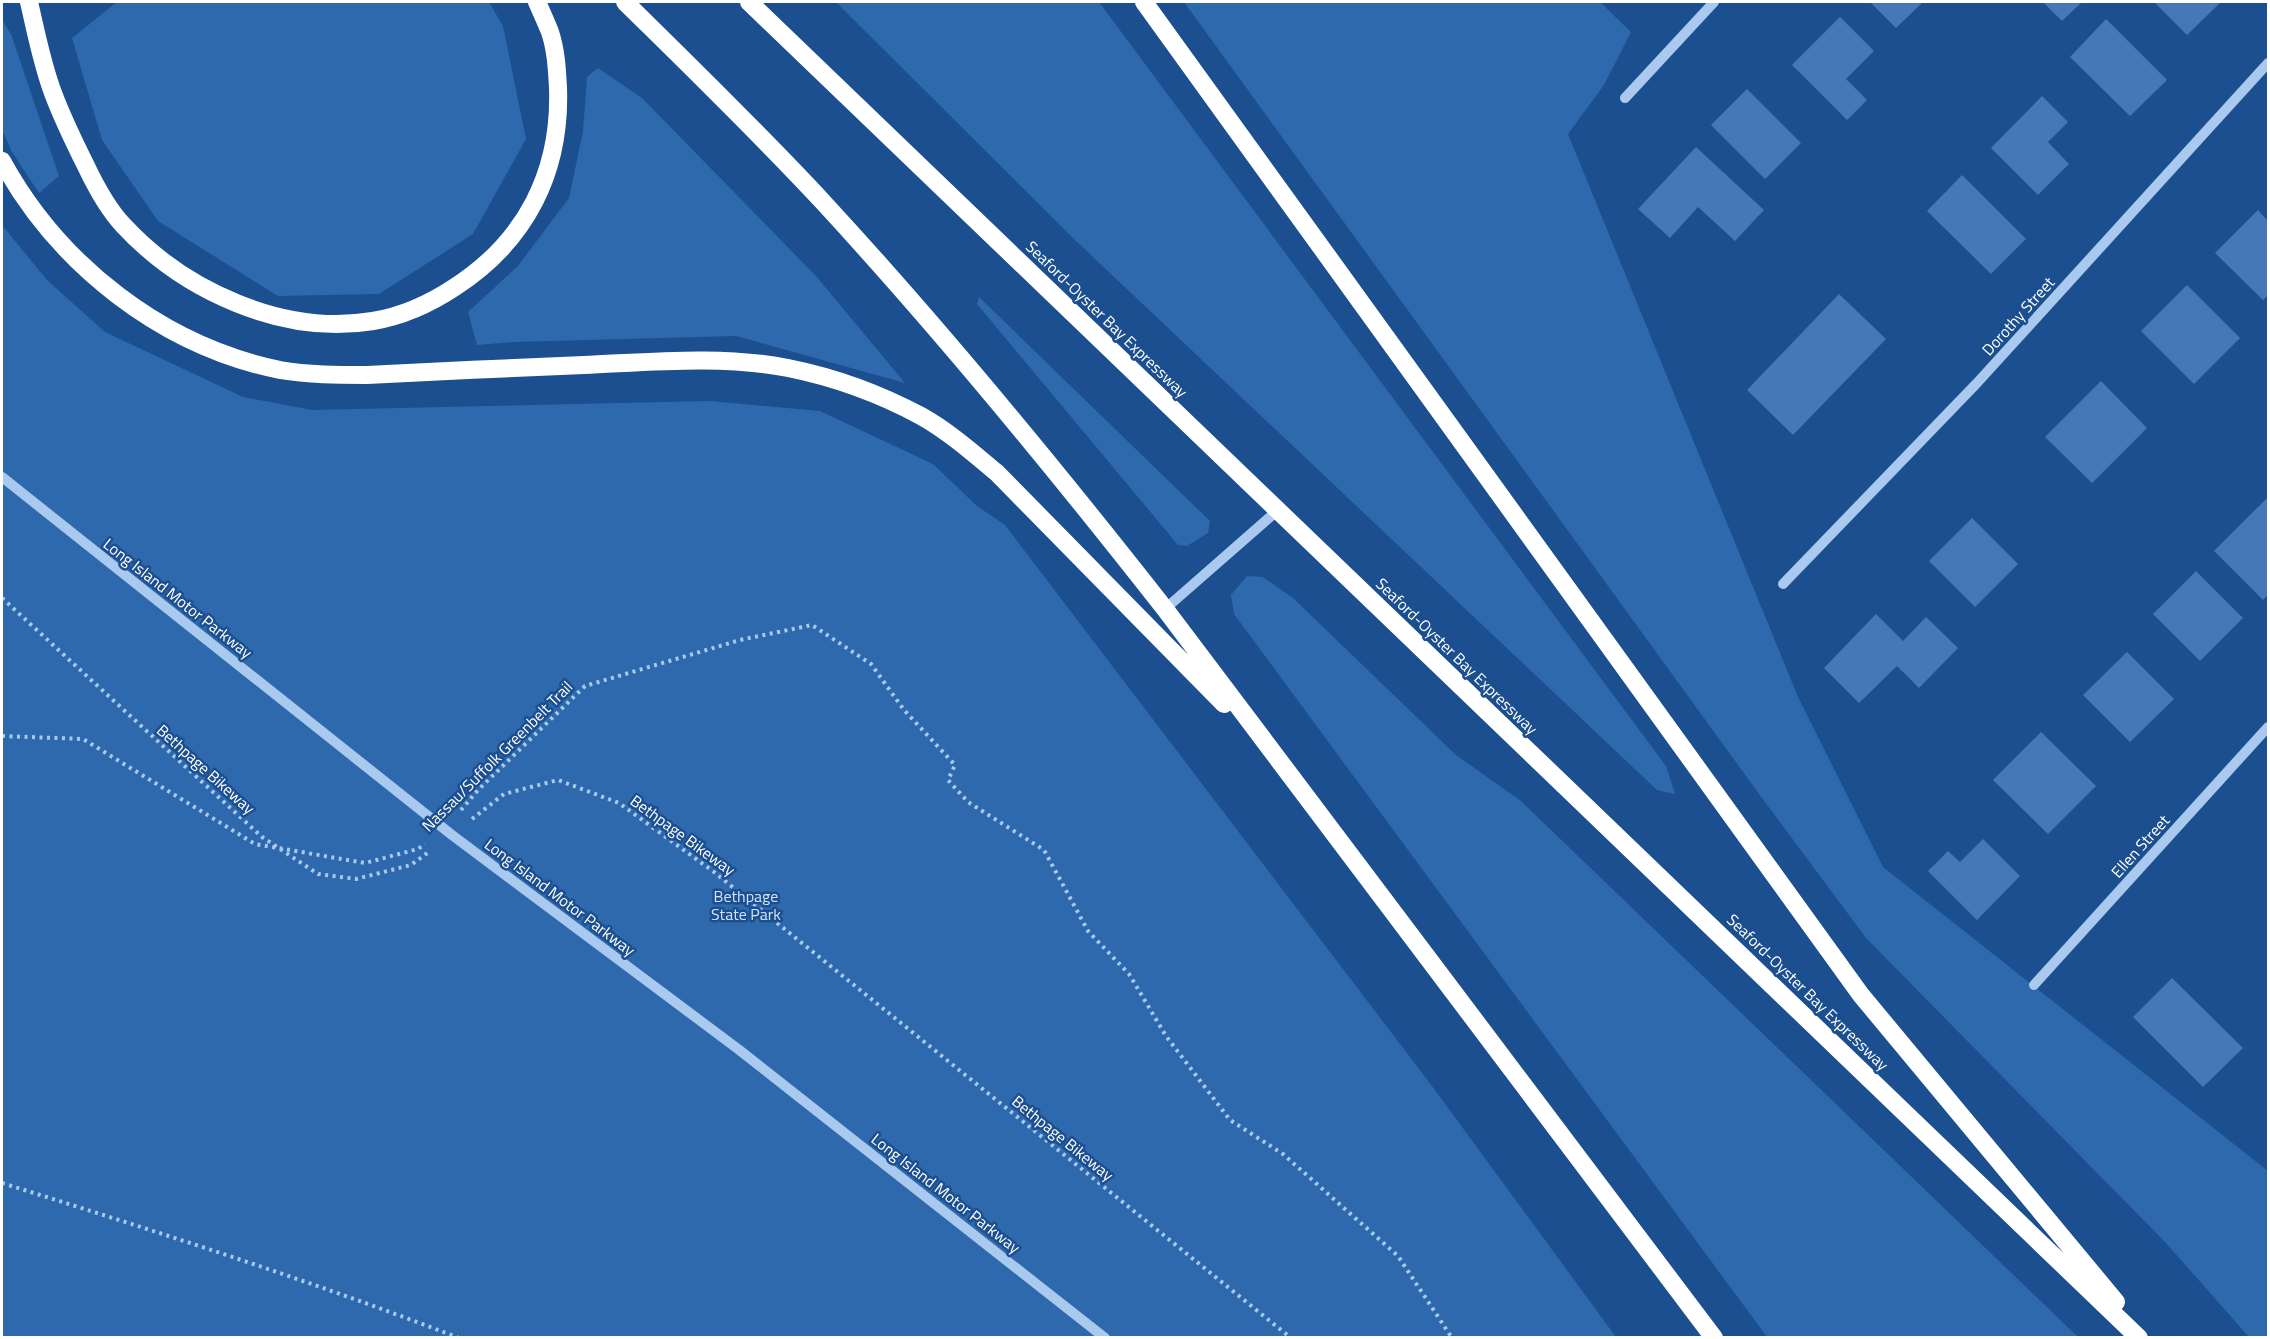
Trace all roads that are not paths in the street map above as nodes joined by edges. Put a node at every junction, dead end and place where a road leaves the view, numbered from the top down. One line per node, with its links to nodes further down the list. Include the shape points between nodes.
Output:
1 (29, 2): 2 (highway, via 52,91 100,194 122,225 183,275 221,296 260,312 302,322 339,324 409,311 439,298 498,253 525,219 549,170 558,99 557,65 550,33)
2 (537, 2)
3 (625, 2): 13 (highway, via 822,201 916,306)
4 (749, 2): 11 (highway, Seaford-Oyster Bay Expressway)
5 (1144, 2): 20 (highway, via 1854,986)
6 (1714, 2): 8 (street)
7 (2268, 63): 12 (street, Dorothy Street, via 1977,383)
8 (1625, 98)
9 (2, 161): 15 (highway, via 41,222 101,282 134,308 169,328 240,360 282,370 344,375 688,360 743,363 788,368 834,380 922,416 997,473)
10 (2, 477): 17 (street, Long Island Motor Parkway, via 448,832 738,1049)
11 (1278, 510): 13 (street); 19 (highway, Seaford-Oyster Bay Expressway)
12 (1783, 584)
13 (1165, 609): 15 (highway)
14 (2268, 728): 16 (street, Ellen Street)
15 (1270, 751): 18 (highway)
16 (2034, 986)
17 (1105, 1338)
18 (1714, 1338)
19 (2139, 1338)
20 (2146, 1338)

